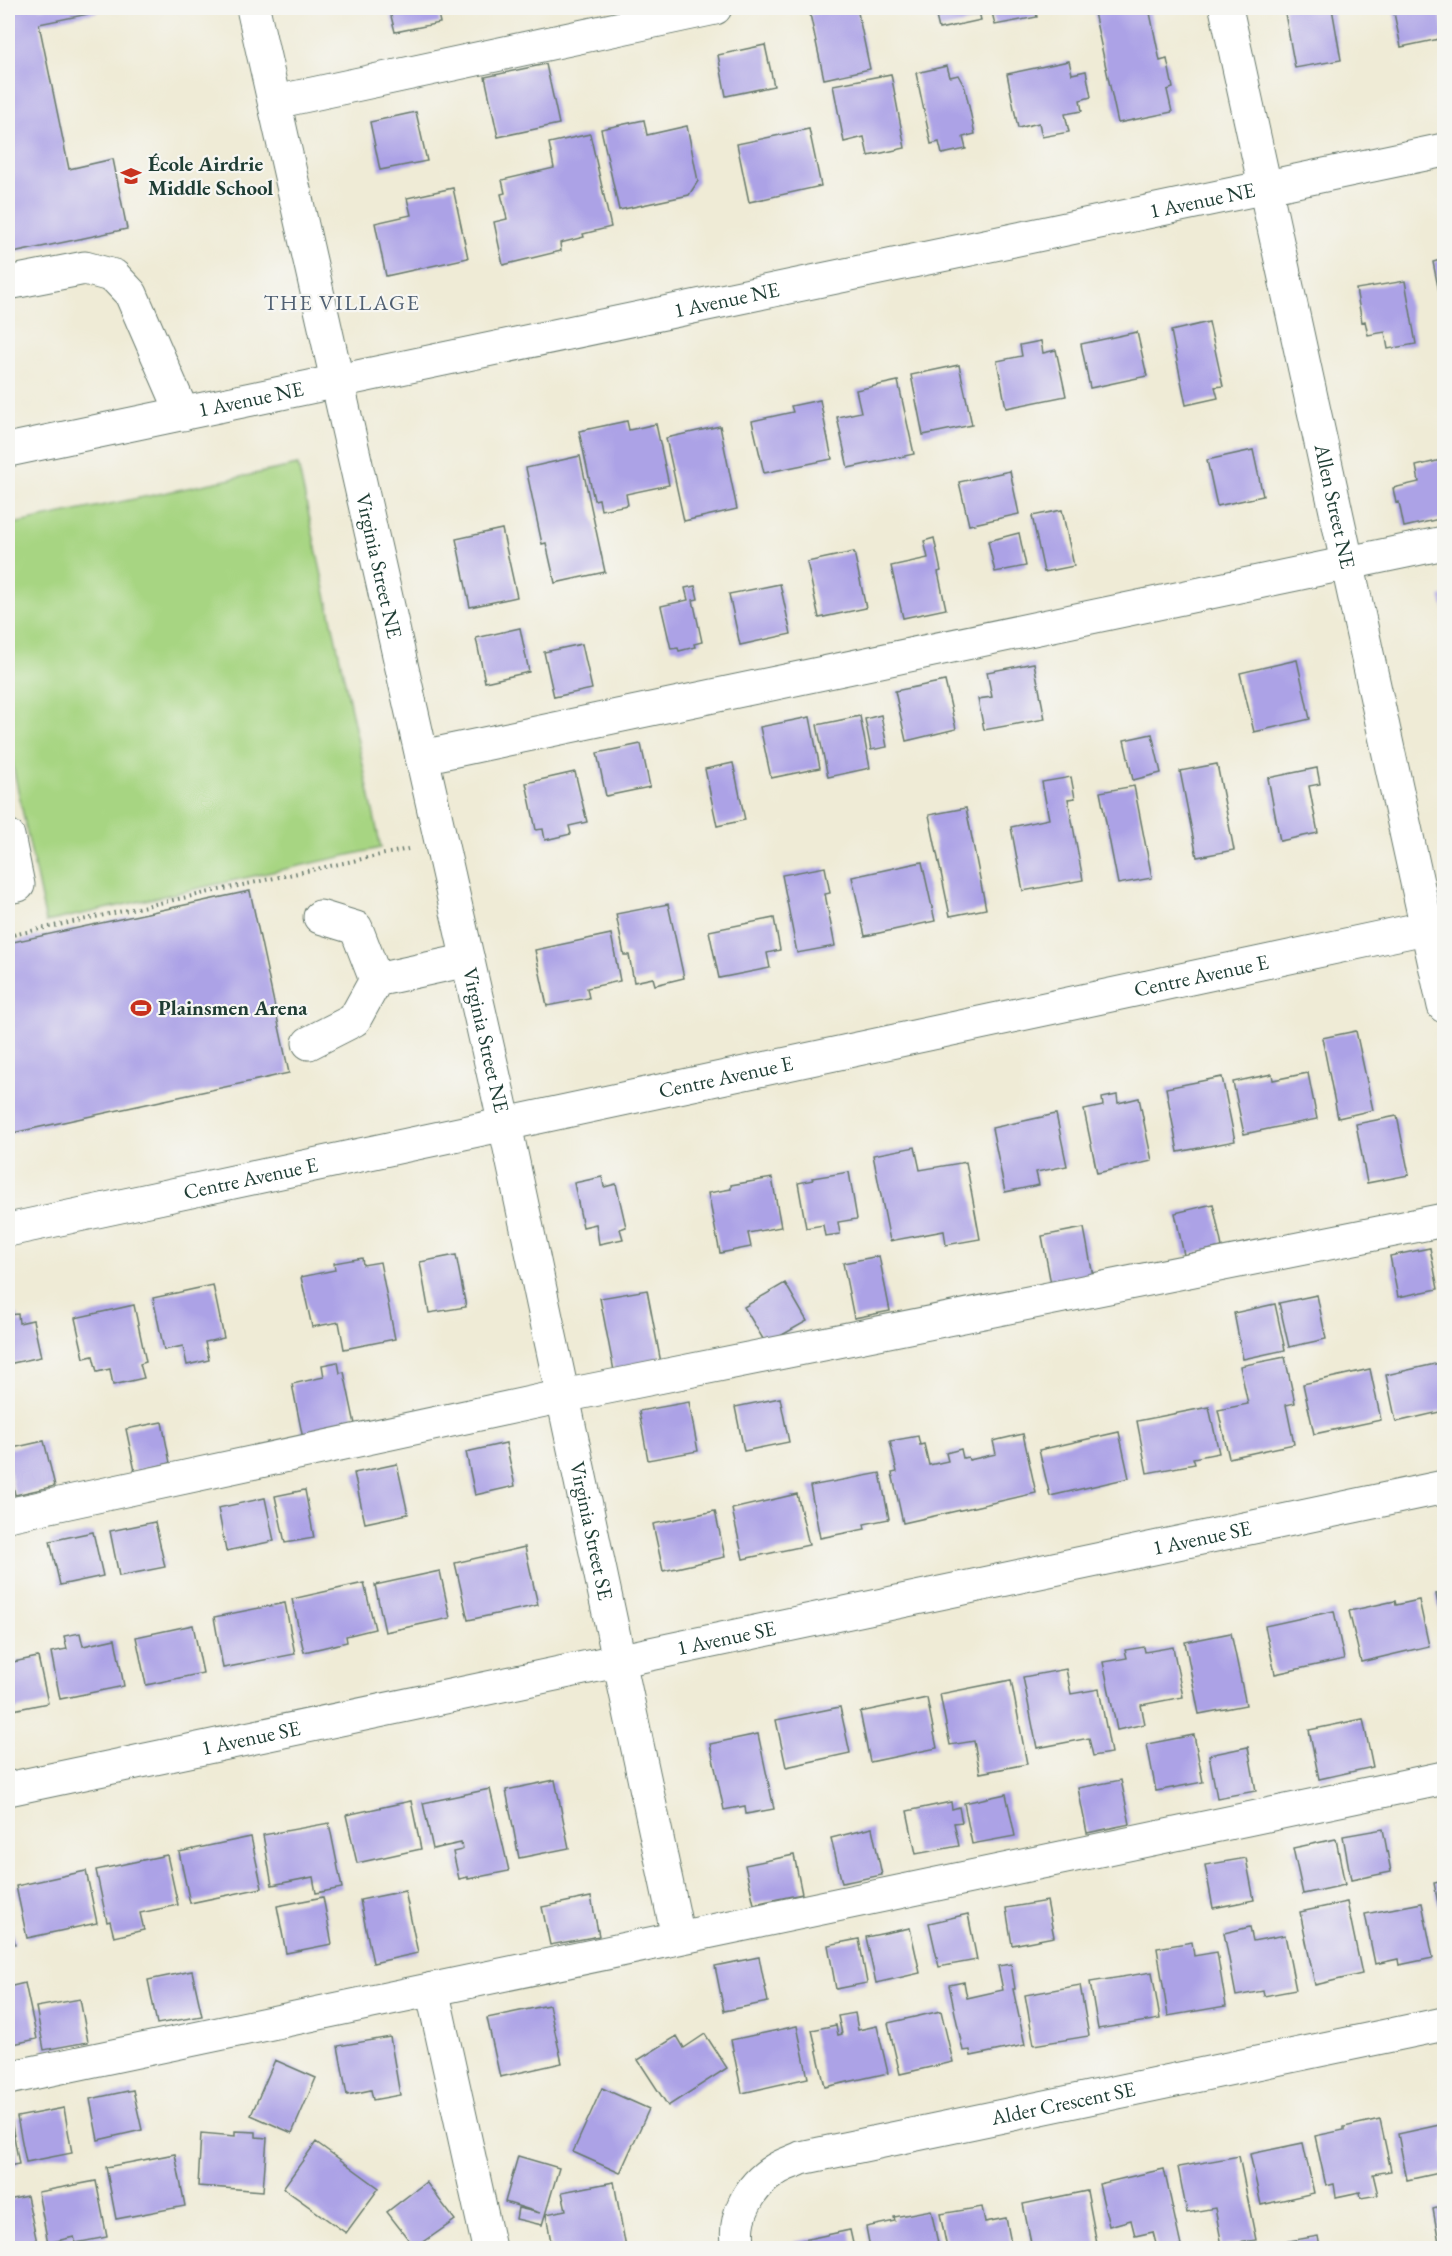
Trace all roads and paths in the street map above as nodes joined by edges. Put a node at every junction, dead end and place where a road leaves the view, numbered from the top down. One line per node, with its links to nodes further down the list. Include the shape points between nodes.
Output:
1 (254, 8): 4 (street, Virginia Street NE)
2 (715, 8): 4 (street)
3 (1226, 8): 6 (street, Allen Street NE)
4 (275, 102): 8 (street, Virginia Street NE)
5 (1444, 150): 6 (street, 1 Avenue NE)
6 (1266, 187): 8 (street, 1 Avenue NE); 12 (street, Allen Street NE)
7 (8, 283): 9 (street, via 85,267 114,276 131,294)
8 (337, 381): 9 (street, 1 Avenue NE); 13 (street, Virginia Street NE)
9 (183, 414): 10 (street, 1 Avenue NE)
10 (8, 450)
11 (1444, 543): 12 (street)
12 (1348, 562): 13 (street); 18 (street, Allen Street NE)
13 (422, 757): 15 (street, Virginia Street NE)
14 (8, 836): 16 (street, via 18,885)
15 (441, 842): 19 (path); 20 (street, Virginia Street NE)
16 (8, 887)
17 (320, 917): 21 (street, via 356,928)
18 (1436, 926): 22 (street, Allen Street NE); 24 (street, Centre Avenue E)
19 (8, 936)
20 (468, 960): 21 (street); 24 (street, Virginia Street NE)
21 (376, 980): 23 (street, via 354,1020)
22 (1444, 1006)
23 (309, 1042)
24 (505, 1125): 26 (street, Centre Avenue E); 27 (street, Virginia Street SE)
25 (1444, 1220): 27 (street)
26 (8, 1230)
27 (563, 1396): 29 (street); 30 (street, Virginia Street SE)
28 (1444, 1487): 30 (street, 1 Avenue SE)
29 (8, 1515)
30 (619, 1660): 32 (street, 1 Avenue SE); 33 (street, Virginia Street SE)
31 (1444, 1778): 33 (street)
32 (8, 1788)
33 (678, 1937): 34 (street)
34 (432, 1989): 36 (street); 37 (street)
35 (1444, 2024): 38 (street, Alder Crescent SE, via 801,2158 775,2170 754,2188 740,2211)
36 (8, 2078)
37 (489, 2248)
38 (739, 2248)

